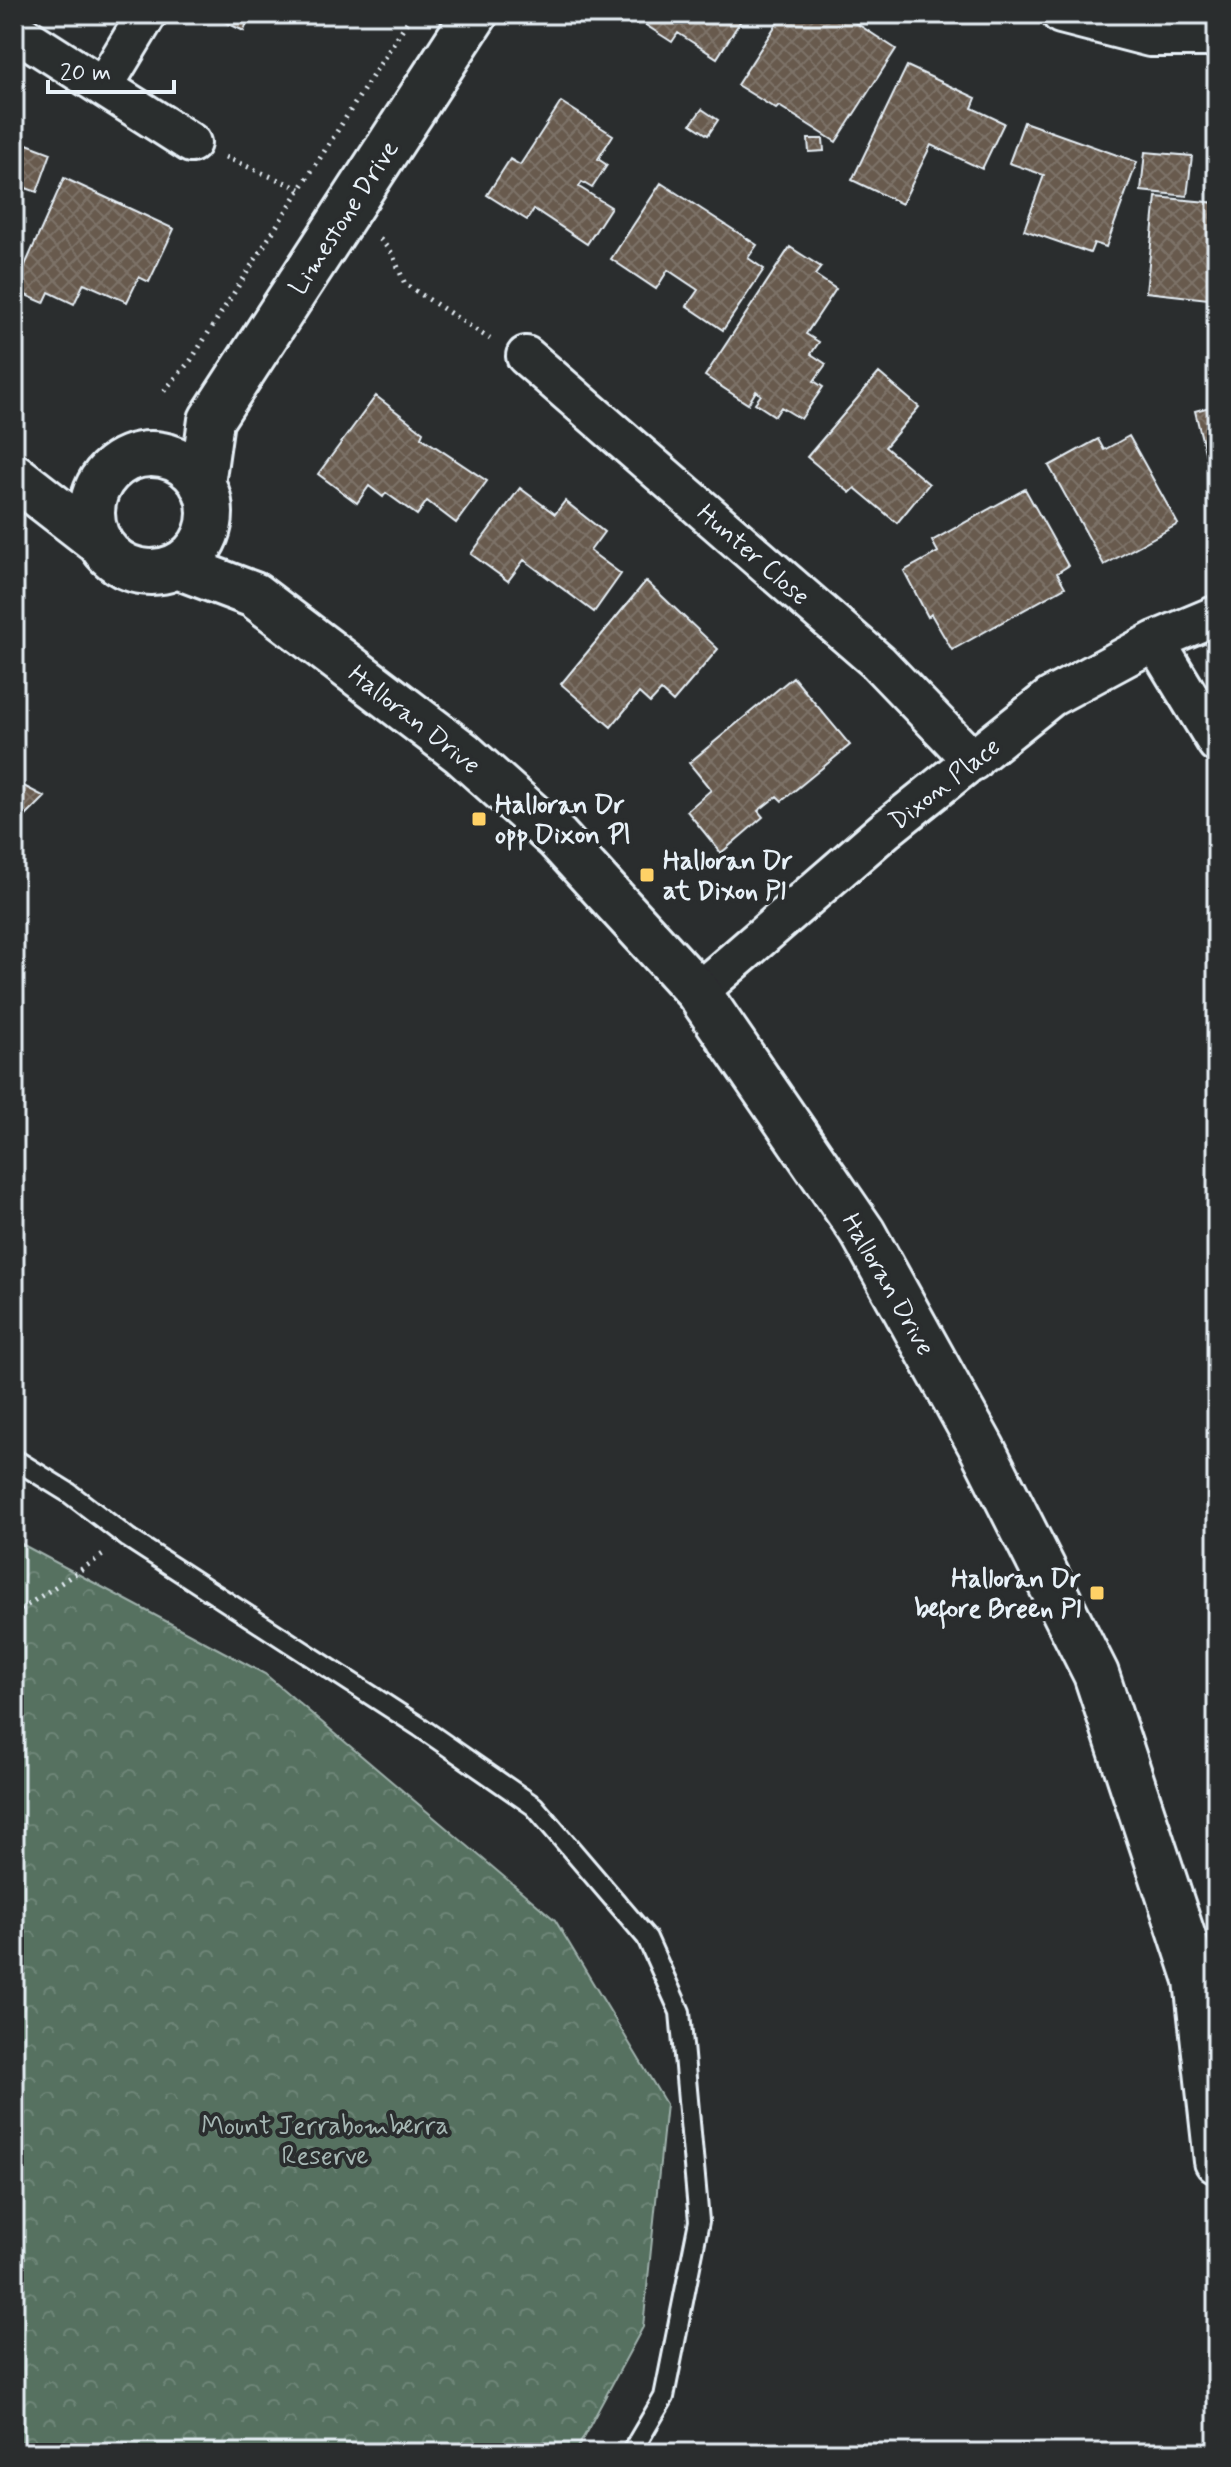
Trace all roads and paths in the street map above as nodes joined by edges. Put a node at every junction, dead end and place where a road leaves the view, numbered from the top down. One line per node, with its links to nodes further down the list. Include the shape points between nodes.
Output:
1 (147, 14): 7 (street)
2 (412, 14): 9 (path)
3 (475, 14): 10 (street, Limestone Drive)
4 (1061, 14): 6 (street, via 1150,37)
5 (14, 30): 7 (street)
6 (1217, 37)
7 (103, 87): 8 (street)
8 (191, 143): 9 (path)
9 (299, 189): 10 (path); 13 (path, via 191,360)
10 (347, 212): 11 (path, via 388,248 405,284); 14 (street, Limestone Drive)
11 (482, 334)
12 (526, 356): 25 (street, Hunter Close, via 878,662)
13 (164, 391)
14 (211, 420): 15 (street, Limestone Drive); 18 (street, Limestone Drive)
15 (155, 454): 17 (street, via 131,458); 18 (street, via 190,469)
16 (14, 474): 17 (street); 19 (street)
17 (103, 479): 19 (street, via 92,510)
18 (206, 493): 20 (street, via 209,522 204,540); 21 (street, Halloran Drive)
19 (99, 542): 20 (street, via 110,556 134,569)
20 (177, 566): 21 (street, Halloran Drive)
21 (254, 595): 26 (street, Halloran Drive, via 462,753 557,838)
22 (1217, 615): 23 (street, Dixon Place)
23 (1155, 641): 24 (street); 25 (street, Dixon Place, via 1051,697)
24 (1217, 743)
25 (973, 761): 26 (street, Dixon Place)
26 (698, 992): 30 (street, Halloran Drive, via 863,1233 982,1448 1096,1674)
27 (14, 1459): 28 (lane)
28 (128, 1538): 29 (path); 32 (lane, via 534,1806 647,1938 680,2012 699,2221 664,2397)
29 (14, 1614)
30 (1207, 1979): 31 (street, Halloran Drive)
31 (1217, 2161)
32 (631, 2453)

